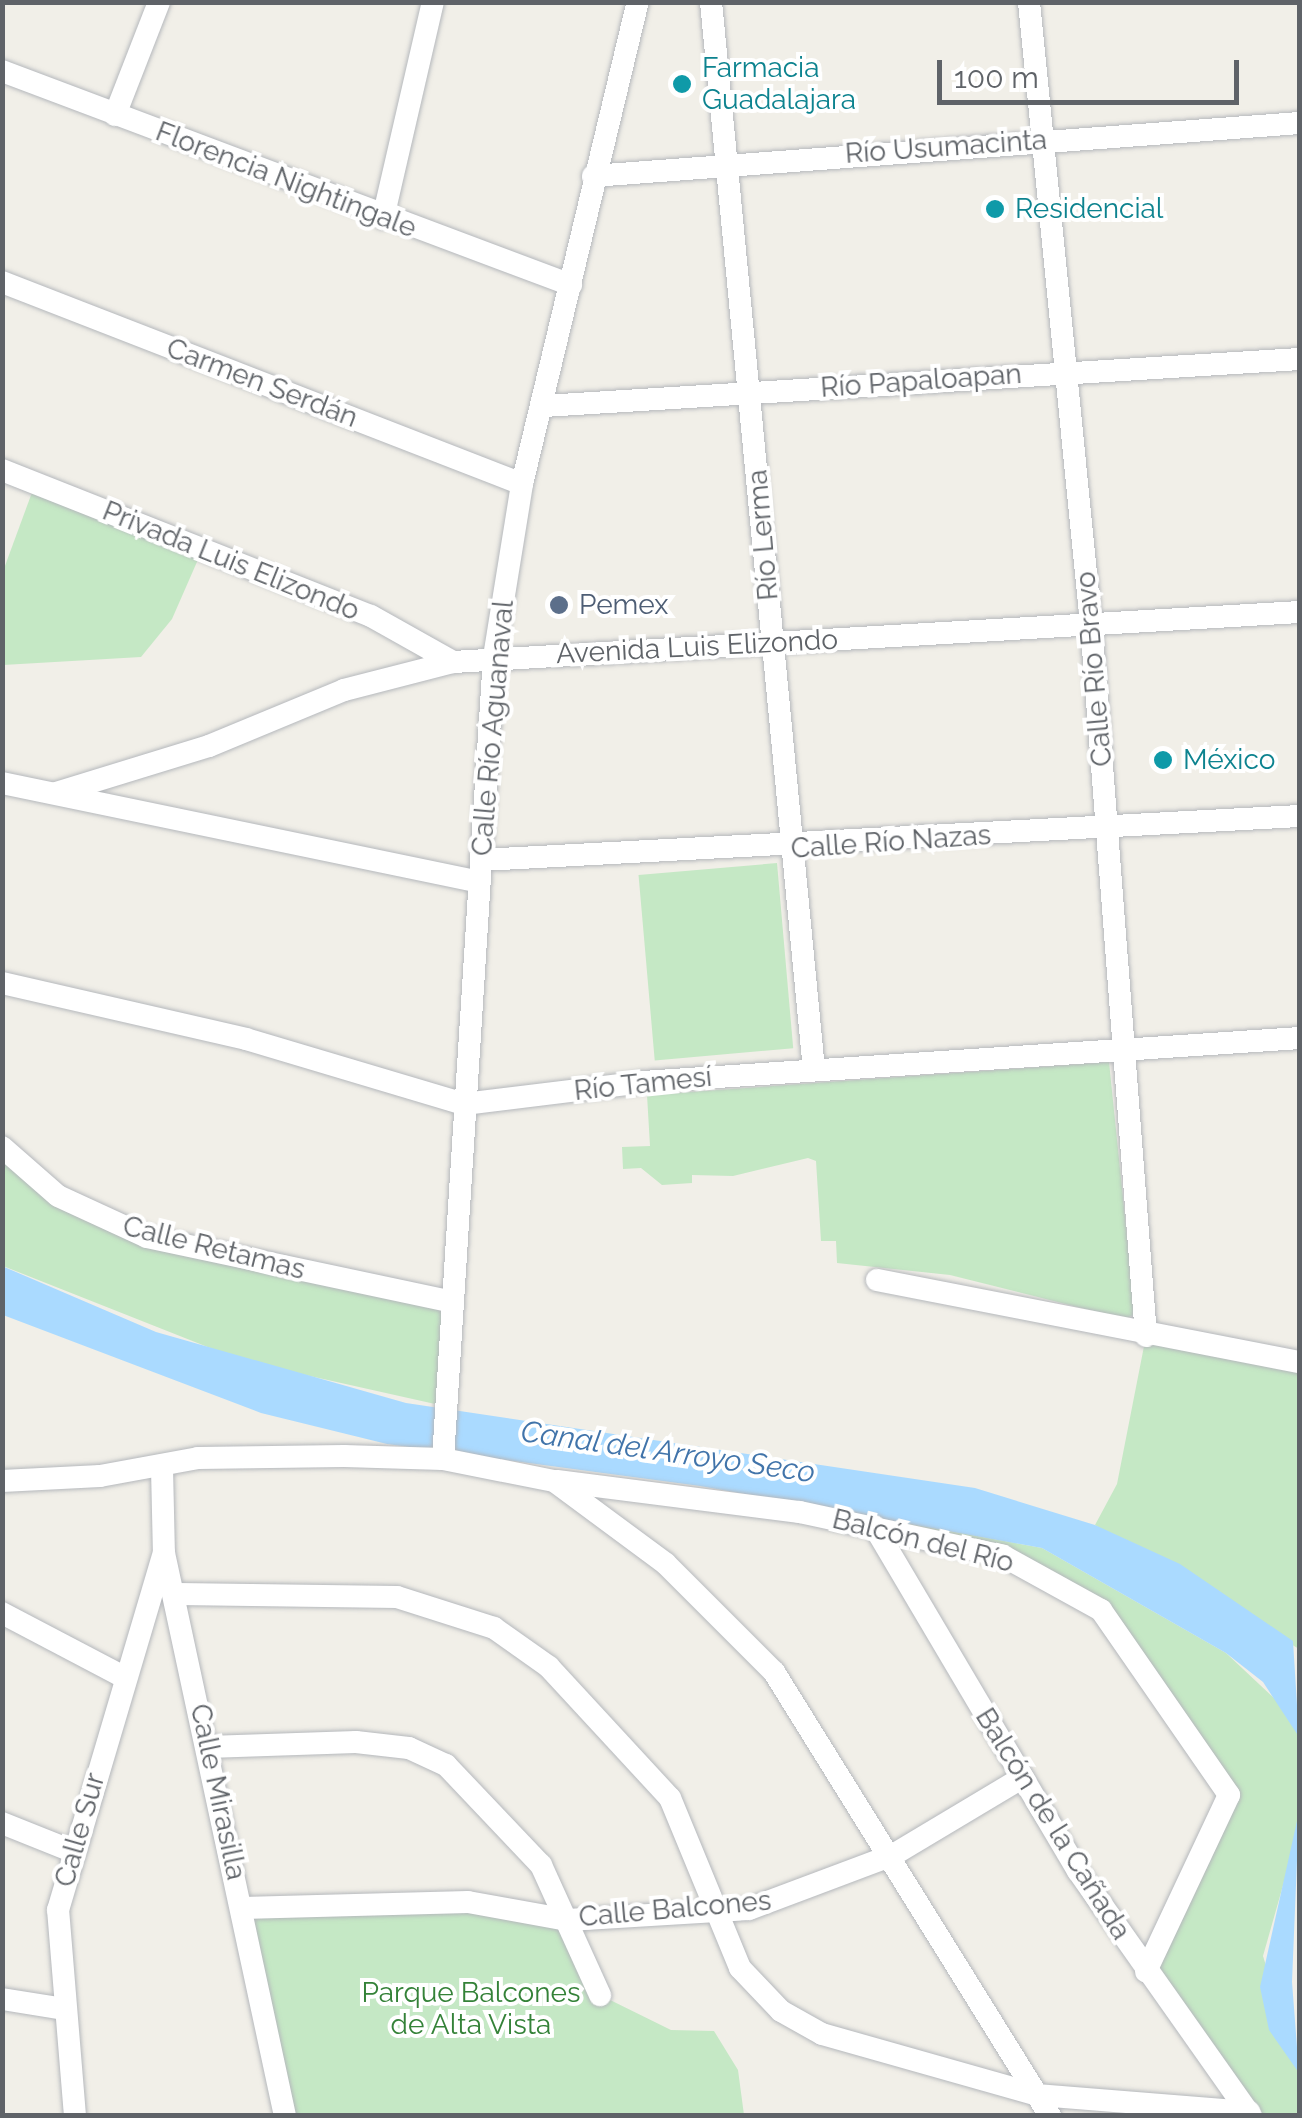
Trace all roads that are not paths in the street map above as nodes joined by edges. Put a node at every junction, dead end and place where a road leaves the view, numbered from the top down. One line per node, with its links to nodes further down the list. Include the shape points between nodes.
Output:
1 (159, 2): 7 (street)
2 (433, 2): 12 (street)
3 (638, 2): 11 (street, Calle Río Aguanaval)
4 (711, 2): 10 (street, Río Lerma)
5 (1029, 2): 9 (street, Calle Río Bravo)
6 (2, 71): 7 (street, Florencia Nightingale)
7 (116, 114): 12 (street, Florencia Nightingale)
8 (1300, 124): 9 (street, Río Usumacinta)
9 (1042, 140): 10 (street, Río Usumacinta); 16 (street, Calle Río Bravo)
10 (724, 164): 11 (street, Río Usumacinta); 17 (street, Río Lerma)
11 (593, 176): 14 (street, Calle Río Aguanaval)
12 (383, 218): 14 (street, Florencia Nightingale)
13 (2, 282): 20 (street, Carmen Serdán)
14 (571, 285): 18 (street, Calle Río Aguanaval)
15 (1300, 359): 16 (street, Río Papaloapan)
16 (1064, 370): 17 (street, Río Papaloapan); 22 (street, Calle Río Bravo)
17 (751, 393): 18 (street, Río Papaloapan); 23 (street, Río Lerma)
18 (544, 406): 20 (street, Calle Río Aguanaval)
19 (2, 470): 25 (street, Privada Luis Elizondo, via 371,616)
20 (522, 484): 24 (street, Calle Río Aguanaval)
21 (1300, 612): 22 (street, Avenida Luis Elizondo)
22 (1091, 623): 23 (street, Avenida Luis Elizondo); 29 (street, Calle Río Bravo)
23 (772, 642): 24 (street, Avenida Luis Elizondo); 30 (street, Río Lerma)
24 (494, 658): 25 (street, Avenida Luis Elizondo); 31 (street, Calle Río Aguanaval)
25 (453, 662): 27 (street, Avenida Luis Elizondo, via 344,690)
26 (2, 783): 27 (street, Calle Río Nazas)
27 (56, 793): 31 (street, Calle Río Nazas)
28 (1300, 816): 29 (street, Calle Río Nazas)
29 (1107, 827): 30 (street, Calle Río Nazas); 34 (street, Calle Río Bravo)
30 (793, 850): 31 (street, Calle Río Nazas); 35 (street, Río Lerma)
31 (481, 871): 36 (street, Calle Río Aguanaval)
32 (2, 983): 36 (street, Río Tamesí, via 246,1039)
33 (1300, 1038): 34 (street, Río Tamesí)
34 (1124, 1050): 35 (street, Río Tamesí); 40 (street, Calle Río Bravo)
35 (814, 1068): 36 (street, Río Tamesí)
36 (464, 1104): 39 (street, Calle Río Aguanaval)
37 (2, 1147): 39 (street, Calle Retamas, via 58,1196 147,1236)
38 (877, 1280): 40 (street)
39 (448, 1301): 42 (street, Calle Río Aguanaval)
40 (1146, 1336): 41 (street)
41 (1300, 1362)
42 (444, 1455): 43 (street, Balcón del Río, via 198,1458); 44 (street, Balcón del Río)
43 (162, 1468): 45 (street, Balcón del Río); 47 (street, Calle Mirasilla)
44 (554, 1481): 46 (street, Balcón del Río); 55 (street, via 666,1564 774,1672)
45 (5, 1487)
46 (874, 1526): 52 (street, Balcón de la Cañada); 59 (street, Balcón del Río, via 1003,1556 1102,1610 1220,1774 1228,1808)
47 (164, 1553): 48 (street, Calle Mirasilla); 50 (street, Calle Sur)
48 (178, 1594): 51 (street, Calle Mirasilla); 57 (street, via 396,1598 494,1628 549,1667 670,1798)
49 (2, 1613): 50 (street)
50 (126, 1678): 54 (street, Calle Sur)
51 (208, 1747): 56 (street, Calle Mirasilla); 58 (street, via 356,1742 409,1748 446,1765 541,1865)
52 (1020, 1779): 55 (street, Calle Balcones); 59 (street, Balcón de la Cañada)
53 (2, 1823): 54 (street)
54 (72, 1851): 62 (street, Calle Sur, via 58,1910)
55 (893, 1855): 57 (street, Calle Balcones, via 810,1892); 63 (street)
56 (242, 1908): 58 (street, Calle Balcones, via 468,1902); 66 (street, Calle Mirasilla)
57 (715, 1910): 58 (street, Calle Balcones); 63 (street, via 740,1968 802,2024)
58 (568, 1920): 60 (street)
59 (1146, 1971): 64 (street, Balcón de la Cañada)
60 (600, 1995)
61 (2, 1999): 62 (street)
62 (65, 2009): 65 (street, Calle Sur)
63 (1044, 2105): 64 (street)
64 (1250, 2114)
65 (75, 2116)
66 (285, 2116)

